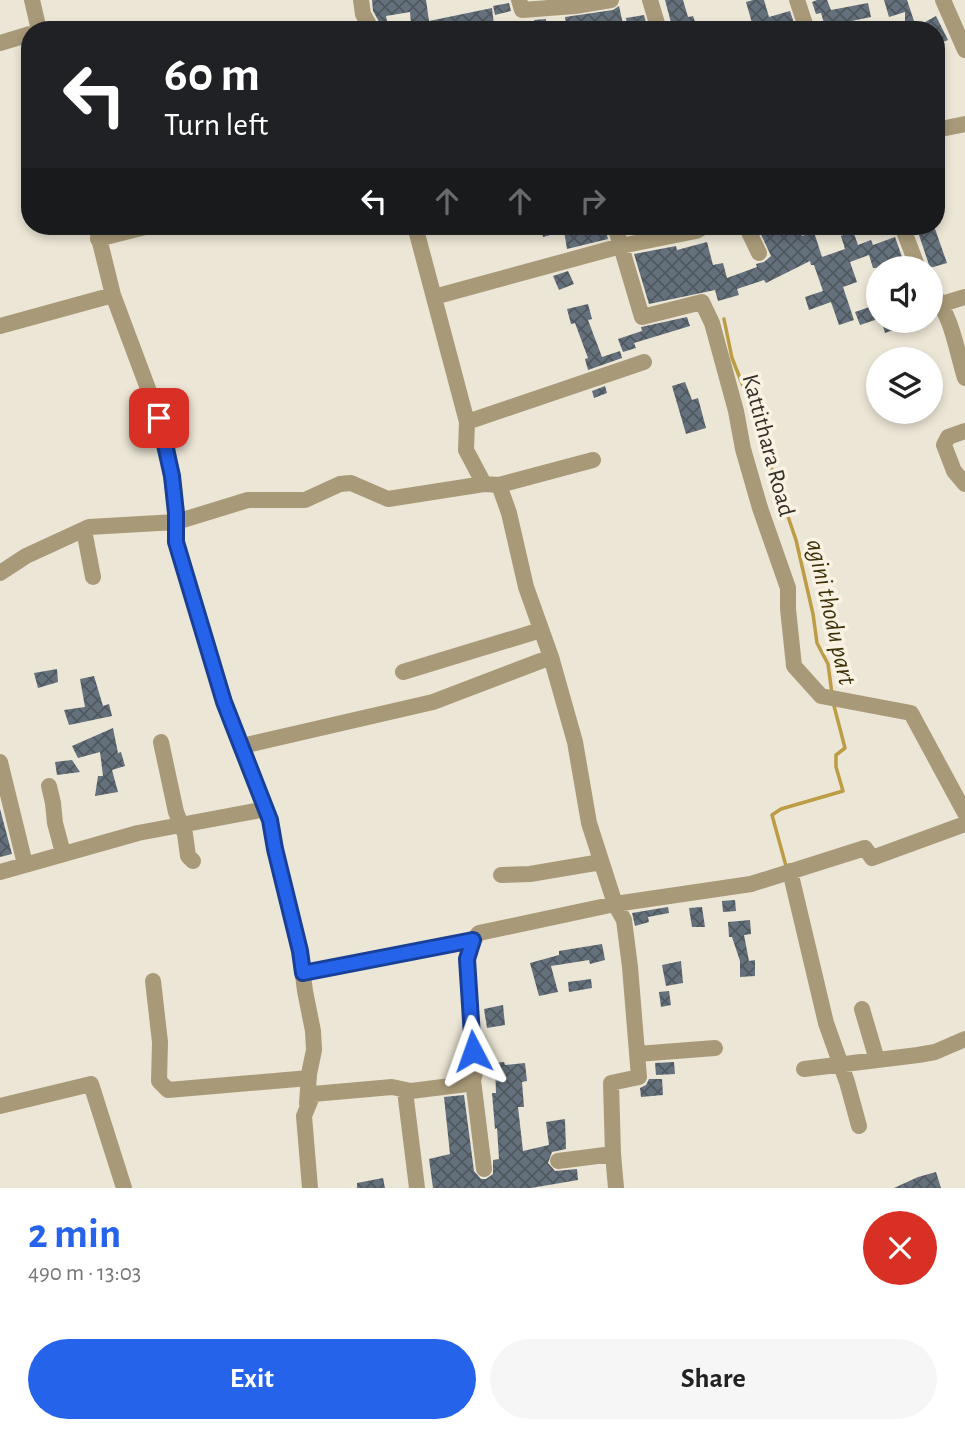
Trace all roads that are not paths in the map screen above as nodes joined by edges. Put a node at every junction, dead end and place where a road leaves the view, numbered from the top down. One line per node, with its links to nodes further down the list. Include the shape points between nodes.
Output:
1 (32, 0): 8 (street)
2 (360, 0): 9 (street)
3 (519, 0): 4 (street, via 522,10)
4 (611, 0)
5 (650, 0): 10 (street)
6 (797, 0): 11 (street)
7 (943, 0): 14 (street)
8 (37, 21)
9 (367, 21)
10 (656, 21)
11 (804, 21)
12 (21, 37): 13 (street)
13 (0, 43)
14 (965, 50)
15 (965, 124): 16 (street)
16 (945, 128)
17 (98, 235): 26 (street)
18 (417, 235): 27 (street)
19 (618, 235): 23 (street, Kattithara Road)
20 (676, 235): 23 (street)
21 (750, 235): 24 (street)
22 (905, 235): 25 (street)
23 (621, 246): 27 (street); 50 (street, Kattithara Road, via 642,317 702,302 707,312 743,449 788,588 794,666 821,696 911,713)
24 (759, 253)
25 (913, 256)
26 (113, 295): 31 (street); 39 (street, via 167,446)
27 (434, 297): 34 (street)
28 (965, 297): 29 (street)
29 (943, 298)
30 (943, 317): 33 (street)
31 (0, 326)
32 (644, 362): 34 (street)
33 (965, 378)
34 (467, 422): 38 (street, via 466,450)
35 (965, 431): 37 (street, via 948,437 944,445 954,471)
36 (593, 460): 38 (street)
37 (965, 484)
38 (491, 485): 39 (street, via 388,499 351,483 340,484 305,500 248,500); 43 (street, via 509,513)
39 (176, 522): 40 (street); 47 (street, via 176,542 224,702)
40 (84, 530): 41 (street); 42 (street)
41 (0, 573)
42 (93, 577)
43 (541, 631): 44 (street); 45 (street)
44 (551, 657): 47 (street, via 433,702); 57 (street)
45 (403, 671)
46 (161, 742): 54 (street)
47 (242, 746): 51 (street)
48 (0, 762): 58 (street)
49 (49, 786): 55 (street)
50 (959, 786): 52 (street)
51 (266, 809): 54 (street); 64 (street)
52 (965, 813)
53 (965, 824): 60 (street, via 872,858 865,848)
54 (180, 825): 55 (street); 56 (street)
55 (63, 853): 58 (street)
56 (193, 861)
57 (601, 862): 61 (street); 62 (street)
58 (25, 864): 59 (street)
59 (0, 872)
60 (790, 872): 62 (street, via 719,890); 71 (street, via 826,1023)
61 (501, 875)
62 (615, 904): 63 (street, via 486,930); 69 (street, via 624,920)
63 (473, 940): 64 (street); 74 (street, via 467,959)
64 (303, 973): 73 (street, via 313,1031)
65 (153, 981): 73 (street, via 159,1081 168,1090)
66 (862, 1009): 70 (street)
67 (965, 1040): 70 (street, via 934,1052)
68 (715, 1048): 69 (street)
69 (637, 1054): 79 (street, via 639,1077 611,1083)
70 (877, 1060): 71 (street)
71 (841, 1064): 72 (street); 78 (street)
72 (804, 1069)
73 (309, 1078): 76 (street)
74 (473, 1080): 75 (street); 81 (street)
75 (405, 1091): 76 (street, via 392,1087 320,1093 313,1094); 84 (street)
76 (307, 1104): 83 (street)
77 (0, 1106): 82 (street, via 91,1084)
78 (859, 1126)
79 (612, 1154): 80 (street); 85 (street)
80 (558, 1161)
81 (484, 1169)
82 (124, 1188)
83 (310, 1188)
84 (417, 1188)
85 (616, 1188)

